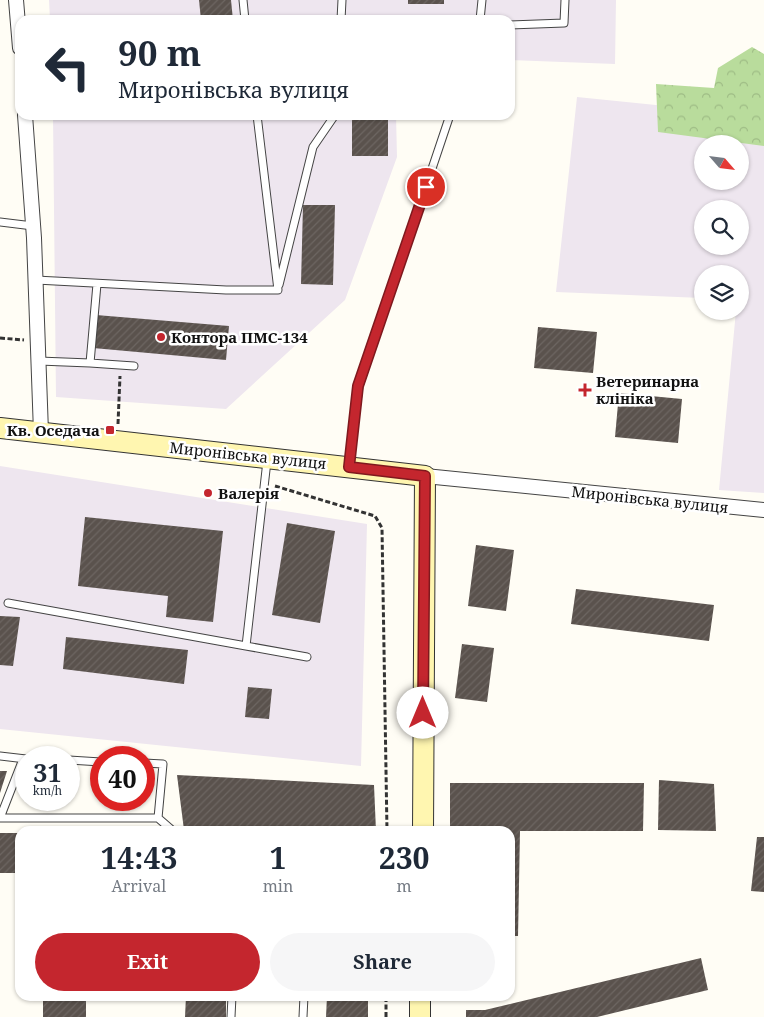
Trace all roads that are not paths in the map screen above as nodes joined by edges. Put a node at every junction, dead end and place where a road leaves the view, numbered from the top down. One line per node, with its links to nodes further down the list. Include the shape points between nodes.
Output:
1 (16, 0): 6 (street)
2 (243, 0): 7 (lane)
3 (342, 0): 8 (lane)
4 (482, 0): 9 (lane)
5 (566, 0): 10 (lane, via 564,23)
6 (17, 15)
7 (244, 15)
8 (341, 15)
9 (480, 15)
10 (515, 25)
11 (25, 120): 16 (street)
12 (257, 120): 19 (lane)
13 (331, 120): 19 (lane, via 313,147)
14 (448, 120): 26 (lane, via 358,386)
15 (0, 222): 16 (lane)
16 (33, 226): 17 (street)
17 (36, 280): 18 (lane); 20 (street)
18 (97, 284): 19 (lane); 21 (lane)
19 (278, 290)
20 (39, 361): 21 (lane); 24 (street)
21 (90, 363): 22 (lane)
22 (134, 366)
23 (0, 428): 24 (street, Миронівська вулиця)
24 (41, 432): 25 (street, Миронівська вулиця)
25 (268, 458): 26 (street, Миронівська вулиця); 30 (lane)
26 (349, 467): 27 (street, Миронівська вулиця)
27 (425, 476): 28 (street, Миронівська вулиця); 39 (street)
28 (764, 510)
29 (8, 603): 30 (lane)
30 (246, 646): 31 (lane)
31 (307, 657)
32 (0, 756): 33 (lane)
33 (15, 758)
34 (155, 764): 37 (lane, via 163,764)
35 (15, 783): 36 (lane)
36 (0, 818): 37 (lane)
37 (158, 818): 38 (lane)
38 (167, 826)
39 (422, 826)
40 (232, 1001): 43 (lane)
41 (304, 1001): 44 (lane)
42 (420, 1001): 45 (street)
43 (231, 1017)
44 (303, 1017)
45 (420, 1017)

